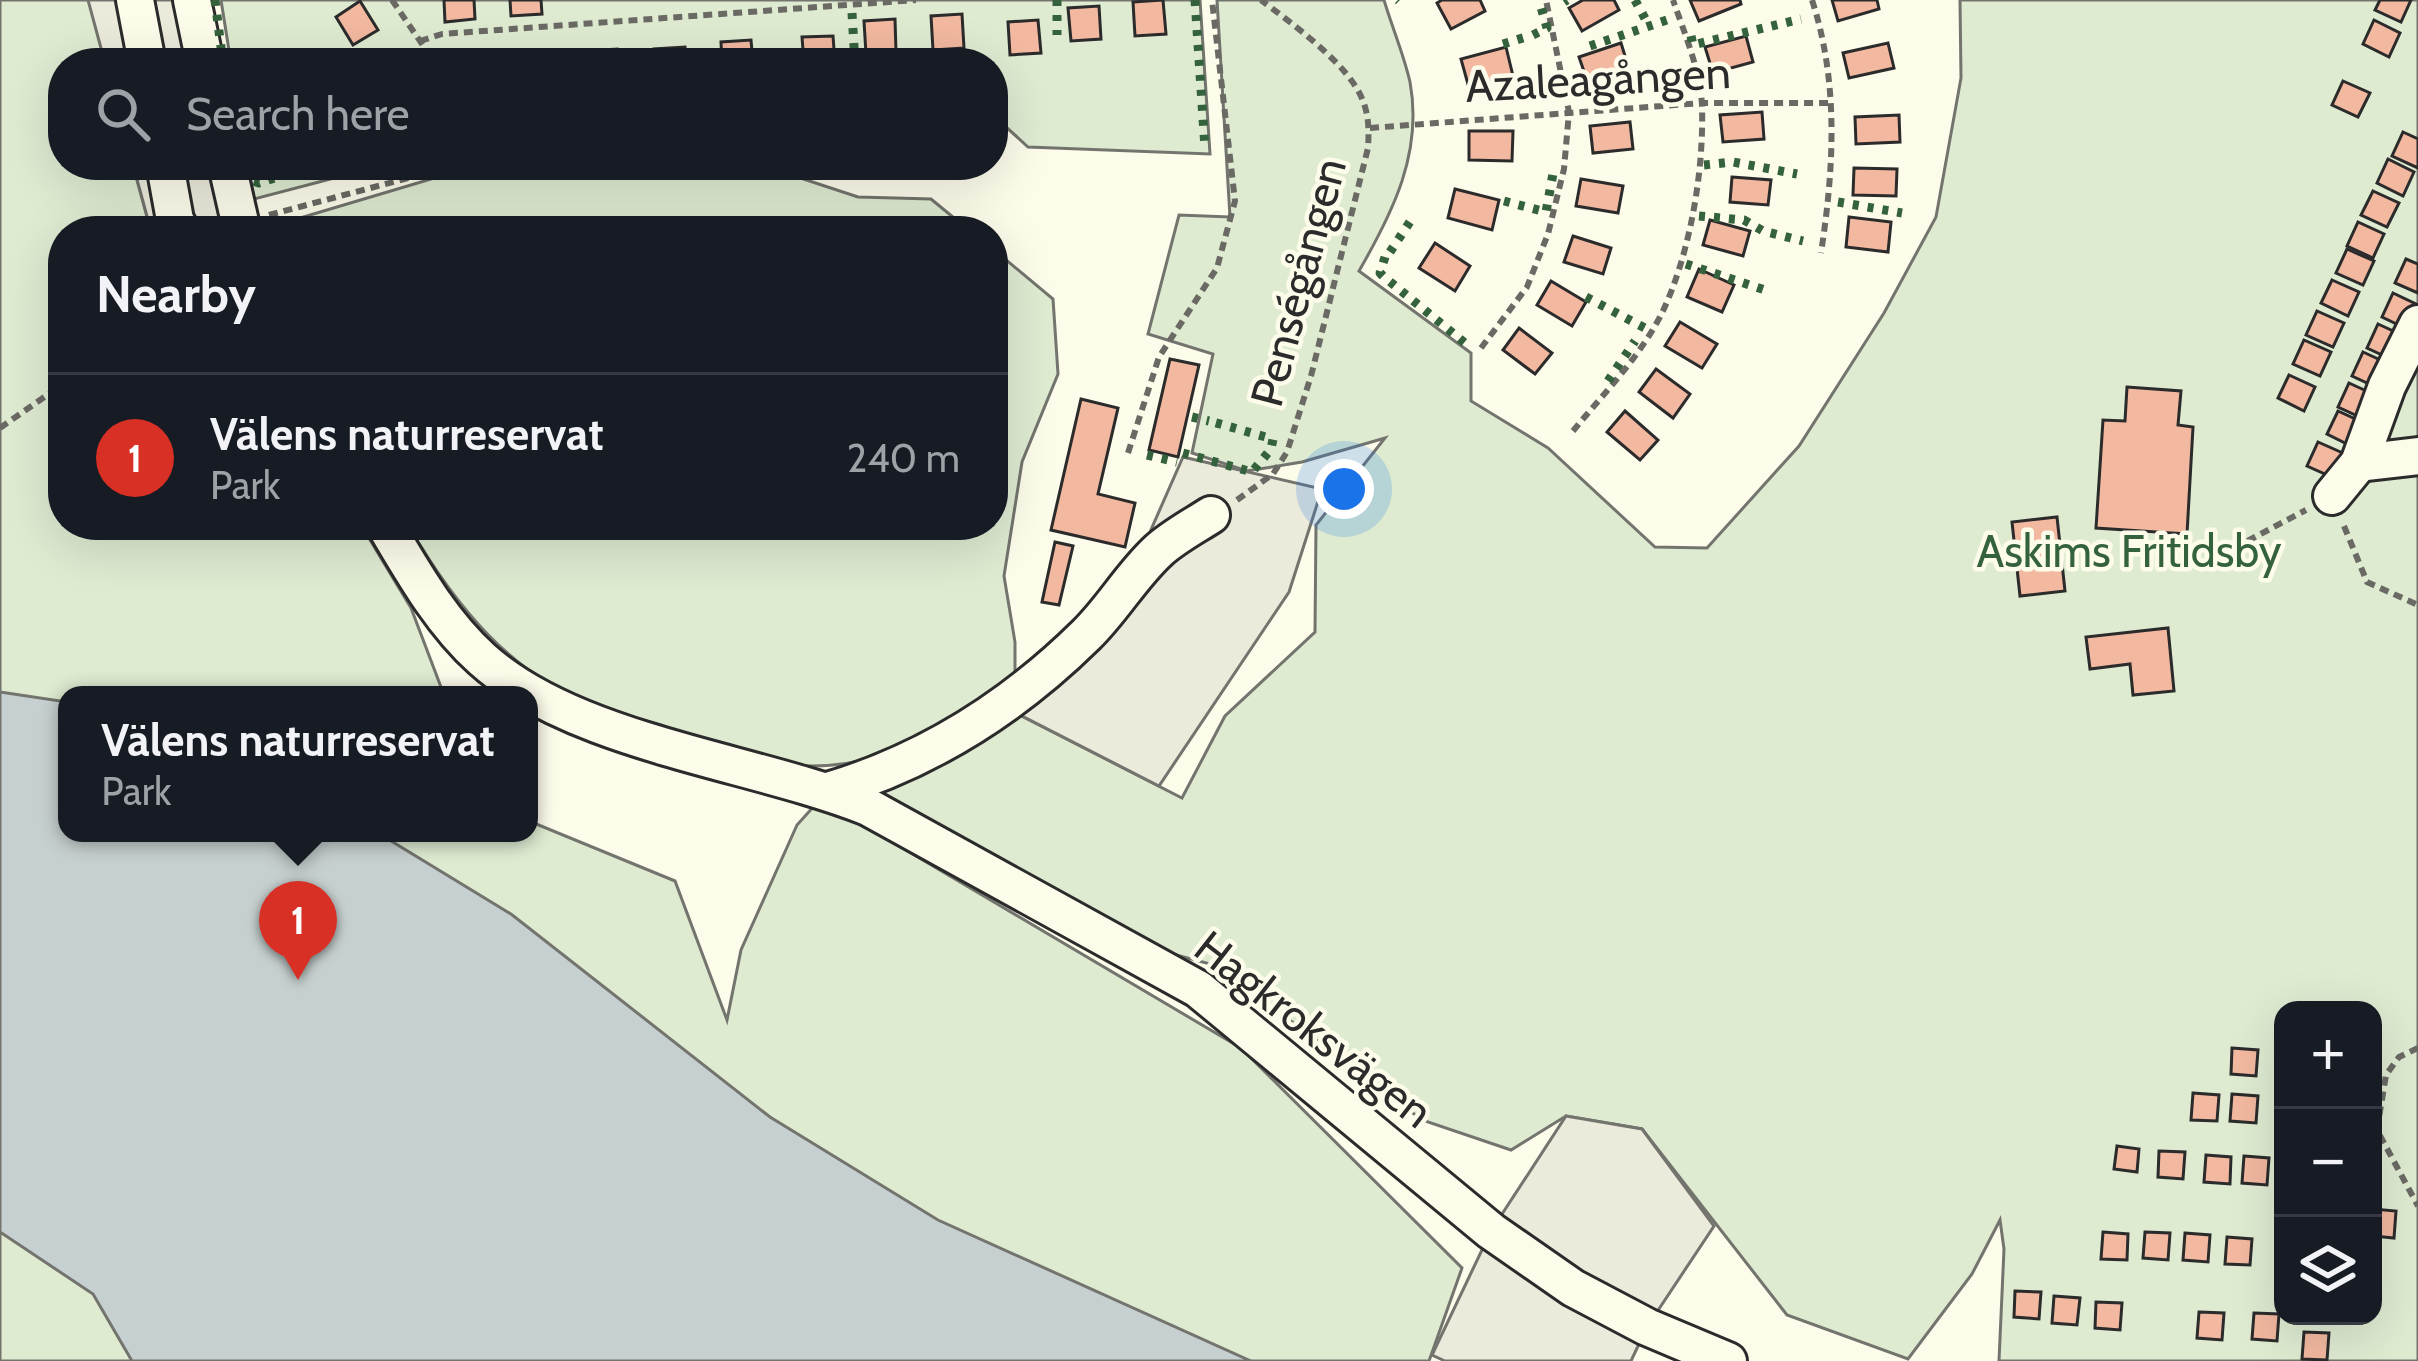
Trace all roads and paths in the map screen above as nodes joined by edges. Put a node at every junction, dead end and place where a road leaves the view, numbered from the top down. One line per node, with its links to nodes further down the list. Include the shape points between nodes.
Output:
1 (135, 0): 13 (street)
2 (192, 0): 14 (street)
3 (392, 0): 12 (path)
4 (788, 0): 11 (path)
5 (916, 0): 11 (path)
6 (1212, 0): 32 (path, via 1235,201 1217,268 1159,357)
7 (1261, 0): 19 (path, Penségången, via 1343,73 1363,97)
8 (1546, 0): 18 (path)
9 (1673, 0): 16 (path)
10 (1812, 0): 17 (path)
11 (789, 11): 12 (path)
12 (420, 41): 15 (path)
13 (144, 48)
14 (202, 48)
15 (425, 48)
16 (1702, 103): 17 (path, Azaleagången); 18 (path, Azaleagången); 31 (path, via 1684,248 1662,313)
17 (1832, 103): 26 (path)
18 (1569, 112): 19 (path, Azaleagången); 28 (path, via 1548,234 1527,287)
19 (1370, 128): 36 (path, Penségången, via 1287,452 1256,489)
20 (168, 180): 23 (street)
21 (230, 180): 24 (street)
22 (405, 180): 25 (path)
23 (174, 216)
24 (239, 216)
25 (279, 216)
26 (1822, 253)
27 (2418, 324): 34 (street)
28 (1481, 348)
29 (48, 394): 30 (path)
30 (0, 428)
31 (1573, 430)
32 (1128, 453)
33 (2418, 456): 34 (street)
34 (2360, 463): 35 (street)
35 (2332, 496): 38 (path); 39 (path, via 2368,582)
36 (1211, 515): 42 (street, Hagkroksvägen, via 1159,550 1088,633 987,716 885,774)
37 (394, 540): 40 (street, Hagkroksvägen, via 458,634)
38 (2222, 555)
39 (2418, 605)
40 (519, 686)
41 (538, 695): 42 (street, Hagkroksvägen, via 610,727)
42 (828, 791): 45 (street, Hagkroksvägen, via 1198,989 1491,1232 1573,1288)
43 (2418, 1048): 44 (path, via 2386,1075 2377,1130)
44 (2418, 1206)
45 (1728, 1361)

